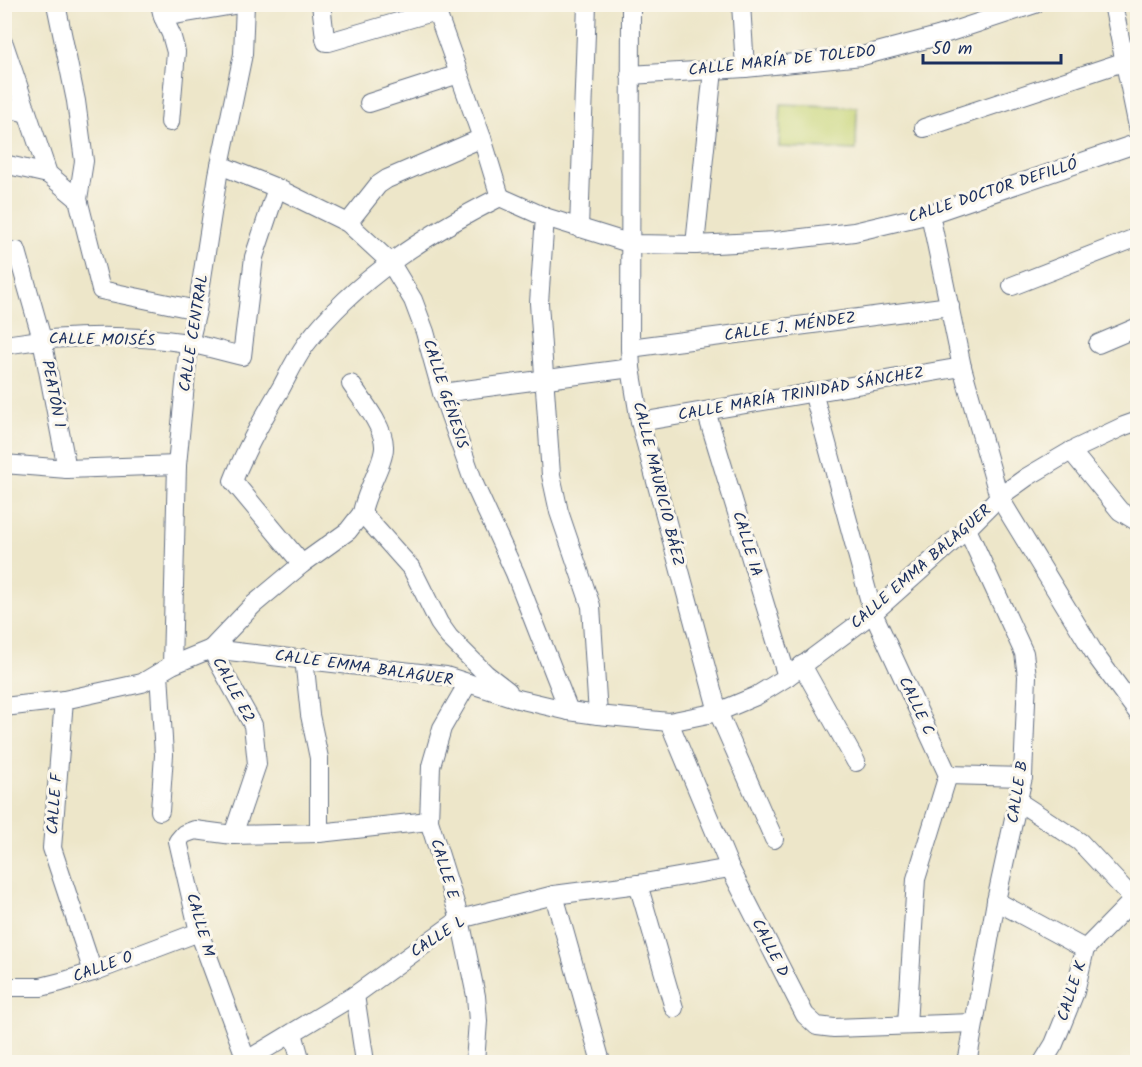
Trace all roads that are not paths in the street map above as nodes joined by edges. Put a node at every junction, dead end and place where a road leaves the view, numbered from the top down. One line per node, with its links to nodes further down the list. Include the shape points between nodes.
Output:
1 (56, 4): 30 (street, via 84,161)
2 (242, 4): 10 (street); 26 (street, CALLE CENTRAL, via 243,54)
3 (321, 4): 9 (street, via 326,42)
4 (587, 4): 34 (street)
5 (631, 4): 16 (street, CALLE MAURICIO BÁEZ)
6 (741, 4): 13 (street)
7 (1035, 4): 13 (street, CALLE MARÍA DE TOLEDO, via 862,56)
8 (1113, 4): 12 (street)
9 (435, 8): 15 (street)
10 (161, 11): 20 (street, via 176,52)
11 (4, 44): 19 (street)
12 (1130, 59): 21 (street); 22 (street)
13 (745, 68): 14 (street, CALLE MARÍA DE TOLEDO)
14 (713, 70): 16 (street, CALLE MARÍA DE TOLEDO); 37 (street)
15 (459, 74): 17 (street); 23 (street)
16 (630, 75): 36 (street, CALLE MAURICIO BÁEZ)
17 (369, 103)
18 (4, 107): 19 (street)
19 (27, 112): 27 (street)
20 (170, 122)
21 (1137, 127)
22 (924, 128)
23 (482, 138): 29 (street); 33 (street, via 387,179)
24 (1137, 144): 31 (street, CALLE DOCTOR DEFILLÓ)
25 (4, 164): 27 (street)
26 (220, 165): 28 (street, CALLE GÉNESIS); 42 (street, CALLE CENTRAL)
27 (48, 174): 30 (street)
28 (277, 188): 33 (street, CALLE GÉNESIS); 45 (street, CALLE MOISÉS, via 254,257 242,356)
29 (500, 197): 32 (street, CALLE DOCTOR DEFILLÓ); 39 (street)
30 (78, 199): 42 (street, via 101,290)
31 (930, 214): 37 (street, CALLE DOCTOR DEFILLÓ, via 854,232); 41 (street)
32 (545, 217): 34 (street, CALLE DOCTOR DEFILLÓ); 51 (street, via 539,303)
33 (348, 223): 39 (street, CALLE GÉNESIS)
34 (579, 228): 36 (street, CALLE DOCTOR DEFILLÓ)
35 (1137, 237): 40 (street)
36 (632, 244): 37 (street, CALLE DOCTOR DEFILLÓ); 48 (street, CALLE MAURICIO BÁEZ)
37 (695, 245)
38 (17, 251): 44 (street, PEATÓN 1)
39 (390, 262): 54 (street, CALLE GÉNESIS, via 413,300); 66 (street, via 339,308 304,347 247,447 233,481)
40 (1012, 286)
41 (950, 306): 48 (street, CALLE J. MÉNDEZ); 49 (street)
42 (197, 310): 45 (street, CALLE CENTRAL)
43 (1137, 327): 46 (street)
44 (42, 339): 45 (street, CALLE MOISÉS, via 130,337); 47 (street, CALLE MOISÉS); 61 (street, PEATÓN 1)
45 (189, 344): 60 (street, CALLE CENTRAL)
46 (1098, 344)
47 (4, 345)
48 (630, 348): 50 (street, CALLE MAURICIO BÁEZ)
49 (962, 367): 53 (street, CALLE MARÍA TRINIDAD SÁNCHEZ); 62 (street)
50 (631, 368): 51 (street); 56 (street, CALLE MAURICIO BÁEZ)
51 (544, 379): 54 (street); 80 (street, via 551,476 591,606)
52 (351, 384): 63 (street, via 378,426 385,446)
53 (813, 392): 55 (street, CALLE MARÍA TRINIDAD SÁNCHEZ); 67 (street, CALLE C)
54 (442, 393): 77 (street, CALLE GÉNESIS, via 475,486 515,573)
55 (706, 411): 56 (street, CALLE MARÍA TRINIDAD SÁNCHEZ); 72 (street, CALLE 1A)
56 (640, 422): 78 (street, CALLE MAURICIO BÁEZ)
57 (1137, 422): 58 (street, CALLE EMMA BALAGUER)
58 (1071, 451): 62 (street, CALLE EMMA BALAGUER); 64 (street, via 1120,511)
59 (4, 464): 61 (street)
60 (177, 465): 61 (street); 71 (street, CALLE CENTRAL)
61 (67, 469)
62 (999, 497): 65 (street, CALLE EMMA BALAGUER); 79 (street, via 1096,656)
63 (362, 513): 66 (street, via 348,531); 74 (street, via 412,569 449,637)
64 (1137, 522)
65 (967, 529): 67 (street, CALLE EMMA BALAGUER); 84 (street, CALLE B, via 1024,653 1027,676)
66 (302, 564): 68 (street, via 253,605)
67 (873, 613): 70 (street, CALLE EMMA BALAGUER); 83 (street, CALLE C)
68 (211, 649): 69 (street, CALLE EMMA BALAGUER); 71 (street, CALLE EMMA BALAGUER); 89 (street, CALLE E2, via 253,724 257,764)
69 (304, 658): 73 (street, CALLE EMMA BALAGUER, via 446,676); 88 (street, via 319,758)
70 (802, 665): 72 (street, CALLE EMMA BALAGUER); 82 (street)
71 (166, 669): 75 (street, CALLE EMMA BALAGUER, via 142,683); 86 (street, CALLE CENTRAL)
72 (787, 677): 78 (street, CALLE EMMA BALAGUER)
73 (468, 683): 74 (street, CALLE EMMA BALAGUER); 87 (street, CALLE E, via 442,728 431,766)
74 (518, 699): 77 (street, CALLE EMMA BALAGUER)
75 (64, 700): 76 (street, CALLE EMMA BALAGUER); 99 (street, CALLE F, via 52,848)
76 (4, 707)
77 (569, 711): 80 (street, CALLE EMMA BALAGUER)
78 (718, 712): 81 (street, CALLE EMMA BALAGUER); 90 (street, CALLE MAURICIO BÁEZ)
79 (1137, 712)
80 (598, 715): 81 (street, CALLE EMMA BALAGUER)
81 (669, 722): 91 (street, CALLE D)
82 (856, 762)
83 (948, 775): 84 (street); 104 (street, via 916,879)
84 (1023, 777): 85 (street, CALLE B)
85 (1019, 802): 94 (street, CALLE B); 95 (street, via 1080,842)
86 (160, 811)
87 (429, 821): 88 (street); 96 (street, CALLE E)
88 (319, 833): 89 (street)
89 (233, 835): 97 (street, CALLE M, via 195,830 178,841)
90 (774, 839)
91 (730, 868): 92 (street, CALLE L); 104 (street, CALLE D, via 798,1004 817,1026)
92 (638, 884): 93 (street, CALLE L); 102 (street)
93 (554, 895): 96 (street, CALLE L); 110 (street)
94 (996, 901): 98 (street); 103 (street, CALLE B)
95 (1136, 902): 98 (street, CALLE K)
96 (460, 919): 101 (street, CALLE L); 109 (street, CALLE E, via 477,1013)
97 (199, 932): 99 (street, CALLE O); 106 (street, CALLE M)
98 (1085, 949): 112 (street, CALLE K, via 1075,992)
99 (93, 972): 100 (street, CALLE O, via 41,987)
100 (4, 987)
101 (355, 995): 105 (street, CALLE L); 108 (street)
102 (674, 1008)
103 (973, 1023): 104 (street, CALLE D); 111 (street, CALLE B)
104 (907, 1025)
105 (293, 1033): 106 (street, CALLE L); 107 (street)
106 (246, 1062)
107 (301, 1062)
108 (365, 1062)
109 (475, 1062)
110 (601, 1062)
111 (965, 1062)
112 (1043, 1062)

